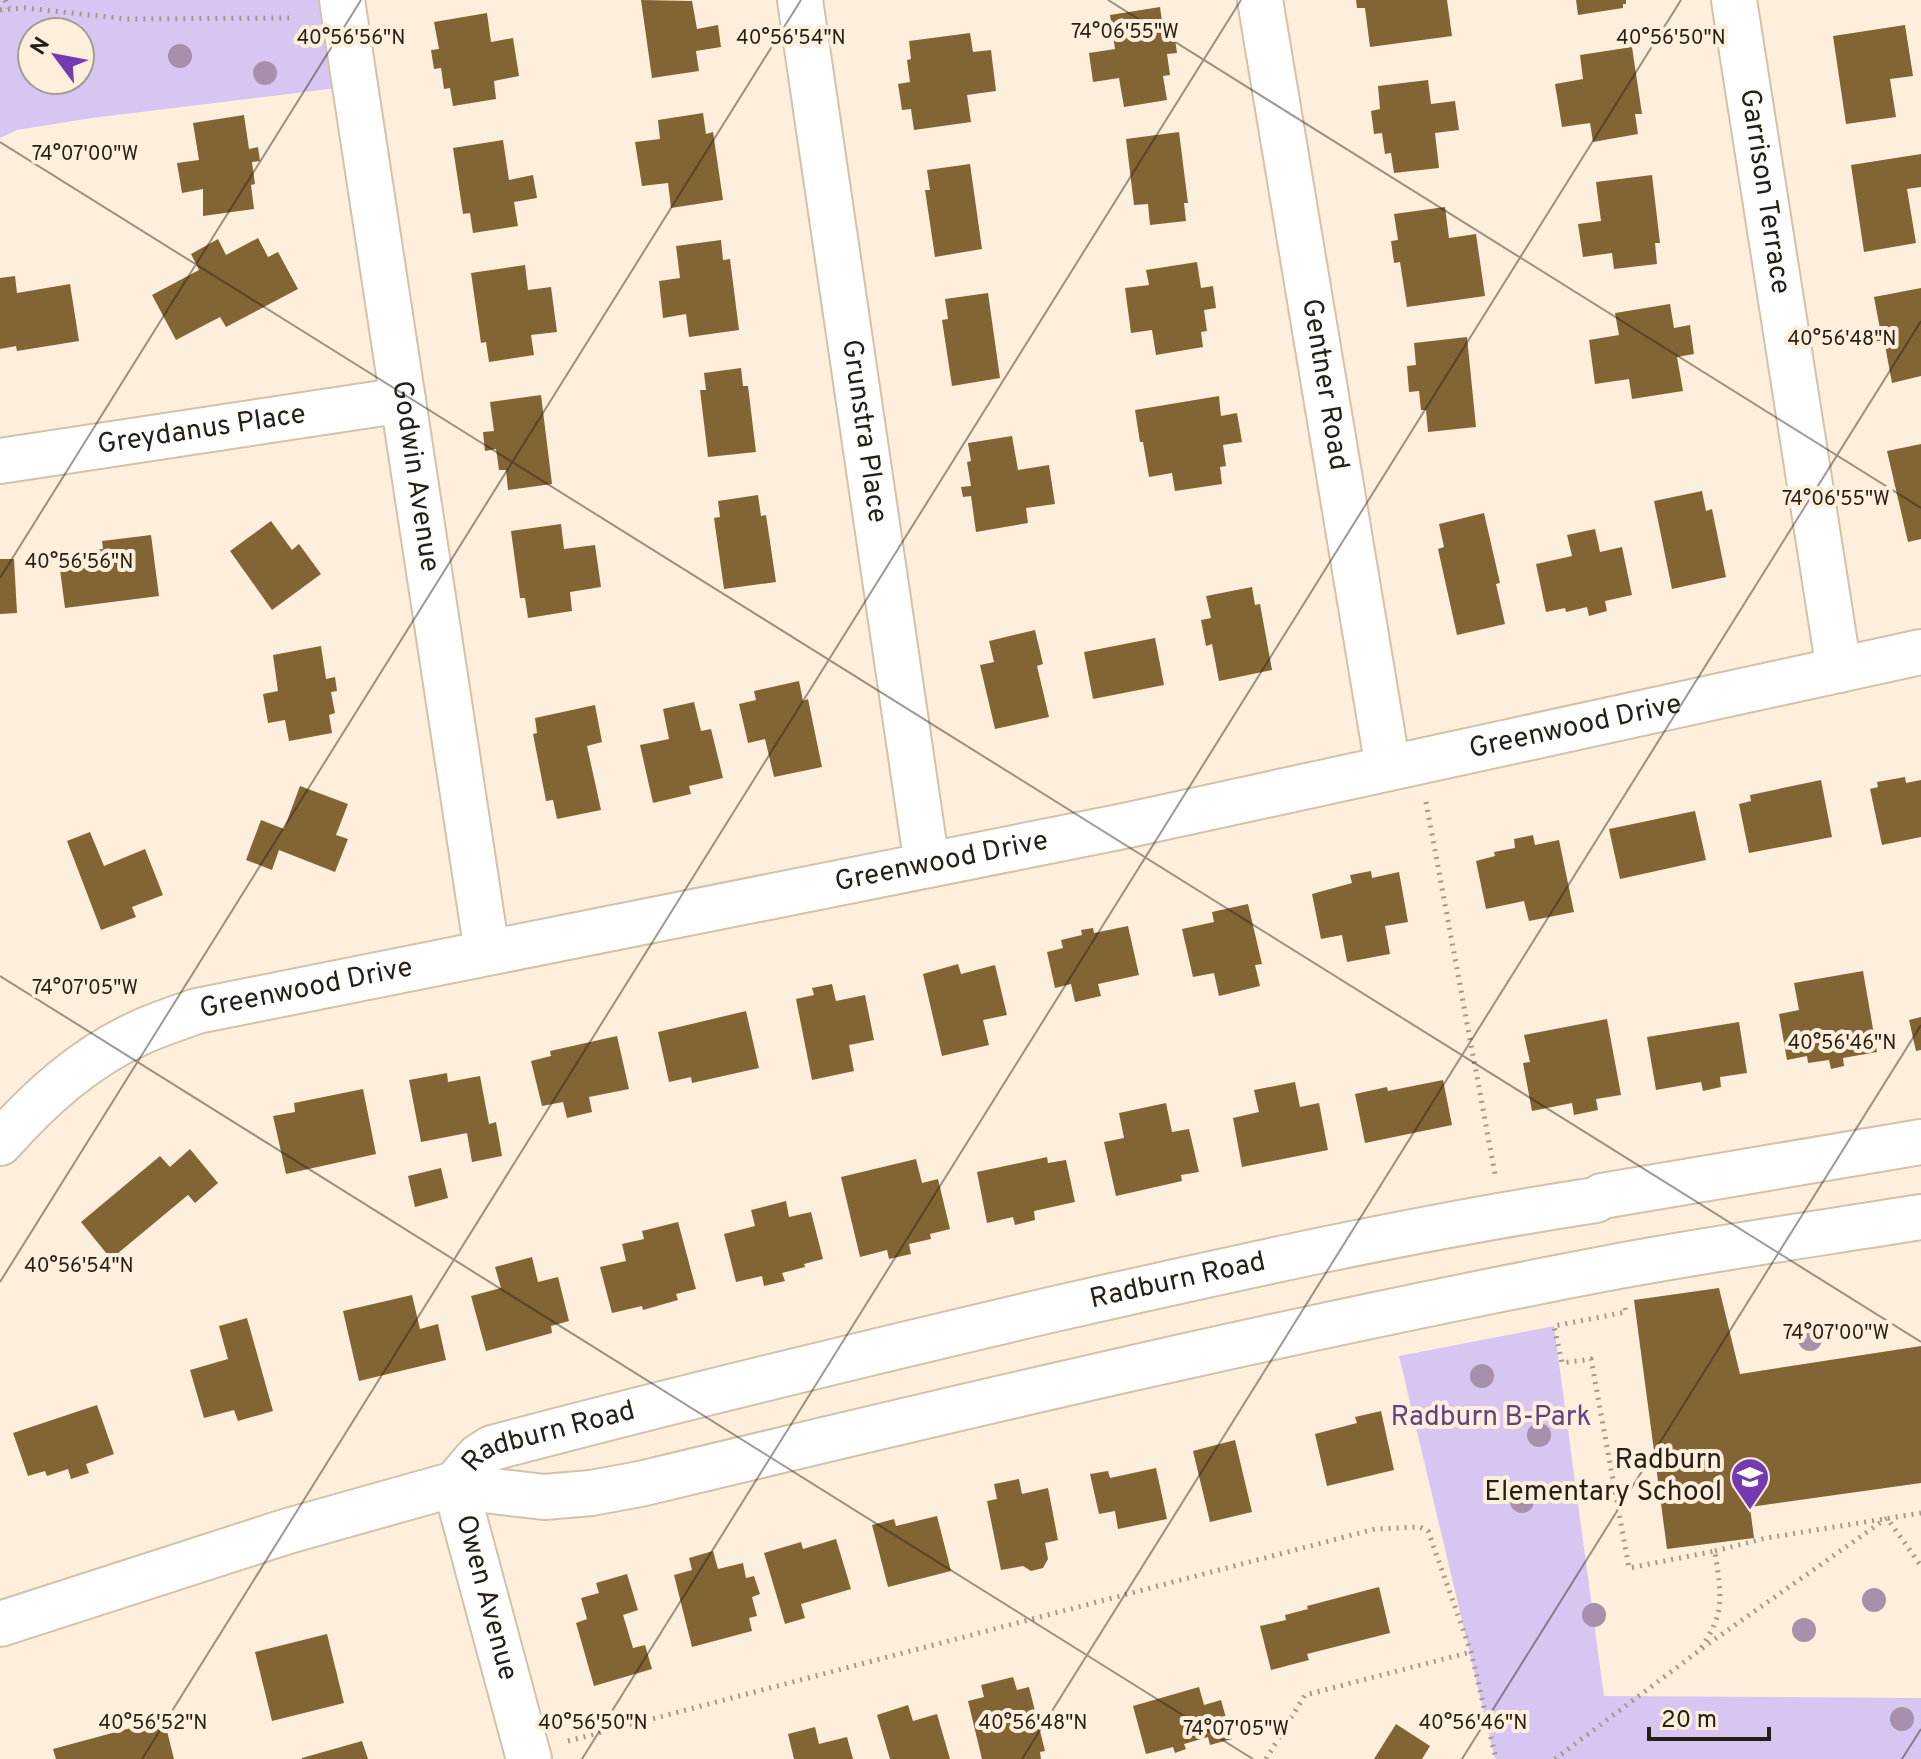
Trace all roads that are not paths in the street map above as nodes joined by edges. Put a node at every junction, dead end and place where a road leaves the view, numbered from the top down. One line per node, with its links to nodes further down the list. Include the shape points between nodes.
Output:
1 (342, 0): 5 (street, Godwin Avenue)
2 (800, 0): 10 (street, Grunstra Place)
3 (1260, 0): 9 (street, Gentner Road)
4 (1734, 0): 8 (street, Garrison Terrace)
5 (403, 400): 6 (street, Greydanus Place); 11 (street, Godwin Avenue)
6 (0, 461)
7 (1921, 652): 8 (street, Greenwood Drive)
8 (1839, 670): 9 (street, Greenwood Drive)
9 (1388, 768): 10 (street, Greenwood Drive)
10 (927, 865): 11 (street, Greenwood Drive)
11 (487, 952): 13 (street, Greenwood Drive, via 197,1011 139,1033 35,1103)
12 (1921, 1142): 15 (street, Radburn Road, via 1503,1214 1161,1285 492,1448)
13 (0, 1143)
14 (1921, 1217): 15 (street, Radburn Road, via 1615,1268 1176,1357 616,1489 544,1497)
15 (455, 1484): 16 (street, Radburn Road, via 273,1535); 17 (street, Owen Avenue)
16 (0, 1624)
17 (528, 1756)

